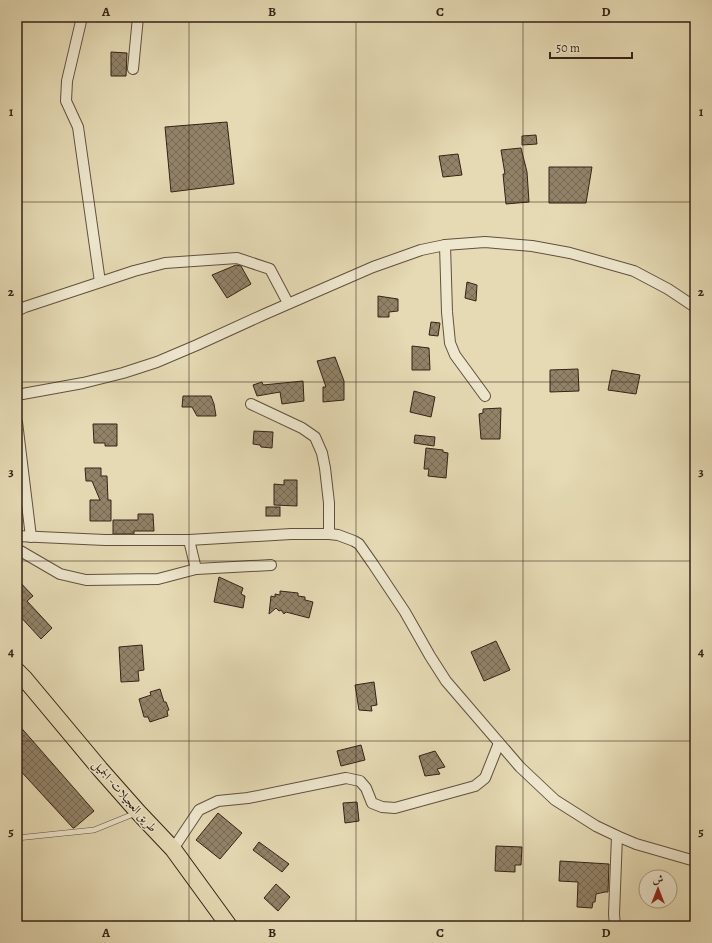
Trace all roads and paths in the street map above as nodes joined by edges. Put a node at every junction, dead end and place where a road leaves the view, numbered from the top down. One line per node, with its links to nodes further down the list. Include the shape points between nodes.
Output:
1 (82, 17): 5 (street, via 67,81 66,101 78,127)
2 (138, 17): 3 (street)
3 (133, 69)
4 (445, 245): 6 (street, via 421,250 373,267); 7 (street, via 486,242 532,246 570,253 634,271); 10 (street, via 450,343 455,355)
5 (100, 282): 6 (street, via 165,263 237,258 270,269); 8 (street)
6 (288, 303): 9 (street, via 197,345 122,374)
7 (695, 306)
8 (17, 311)
9 (17, 395)
10 (485, 396)
11 (251, 404): 13 (street, via 302,428 315,437 325,468)
12 (17, 423): 15 (street)
13 (329, 534): 16 (street); 21 (street, via 346,537 359,544 405,612 446,681)
14 (17, 536): 15 (street)
15 (31, 537): 16 (street)
16 (189, 540): 19 (street)
17 (17, 549): 19 (street, via 60,574 86,580 158,579)
18 (272, 565): 19 (street)
19 (196, 569)
20 (20, 679): 22 (main road, طريق العجيلات- الجميل)
21 (499, 743): 23 (street, via 555,800); 25 (street, via 485,778 475,786 395,808 372,803 360,781 346,778 248,798 218,801 199,810)
22 (138, 812): 24 (lane, via 94,830); 25 (main road, طريق العجيلات- الجميل)
23 (616, 836): 26 (street); 28 (street)
24 (17, 838)
25 (172, 849): 27 (main road, طريق العجيلات- الجميل)
26 (695, 860)
27 (228, 926)
28 (615, 926)

